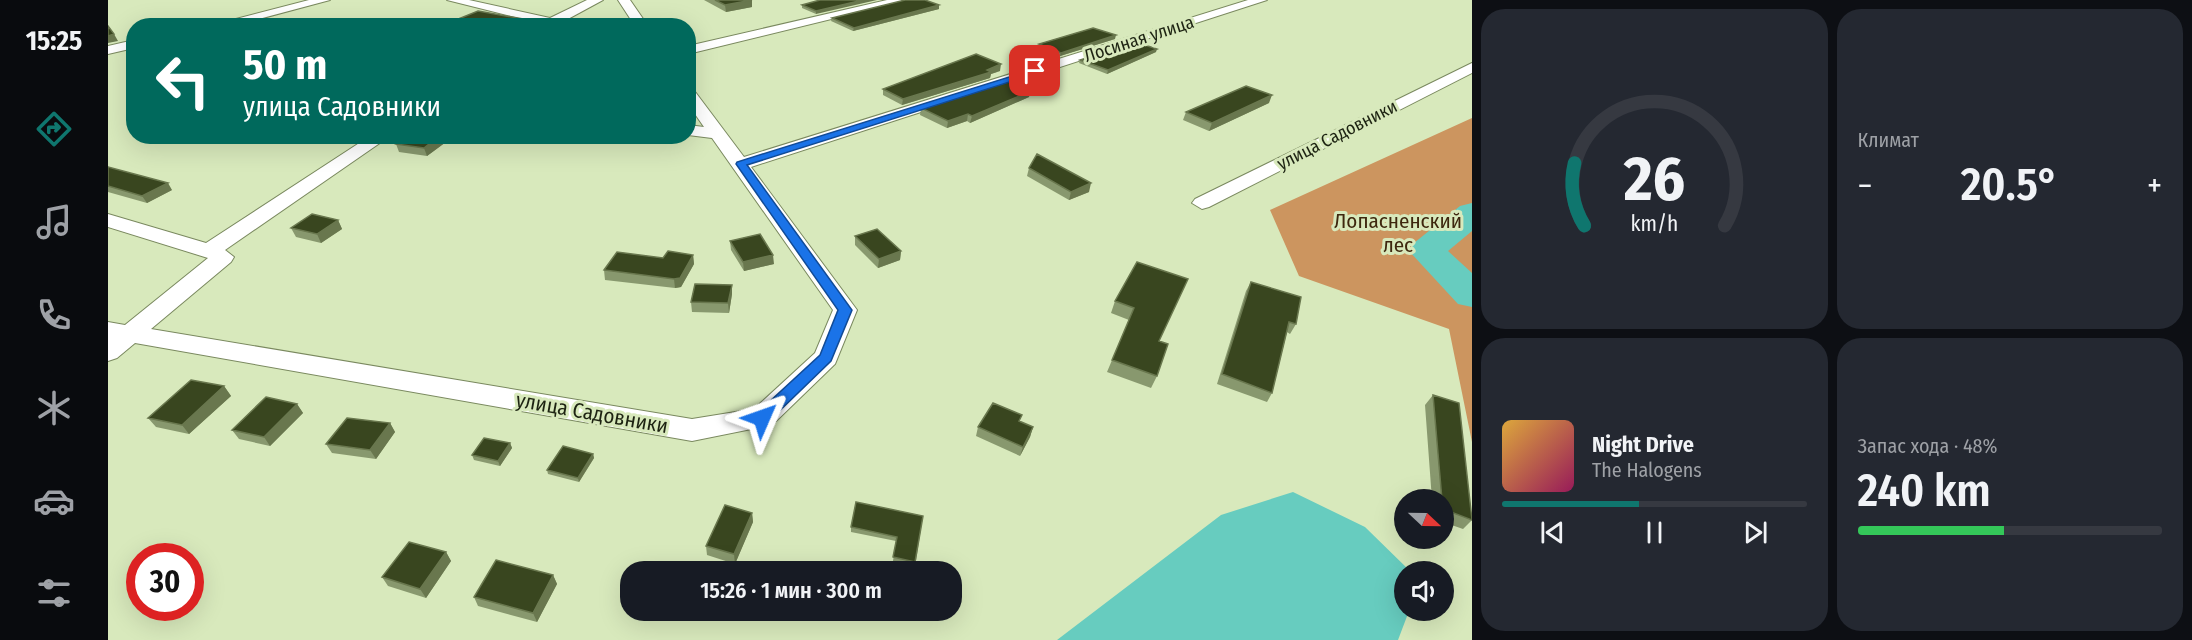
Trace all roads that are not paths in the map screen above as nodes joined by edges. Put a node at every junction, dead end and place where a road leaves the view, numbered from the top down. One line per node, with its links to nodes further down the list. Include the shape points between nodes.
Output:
1 (324, 0): 7 (street)
2 (453, 0): 8 (street)
3 (597, 0): 9 (street)
4 (624, 0): 10 (street)
5 (903, 0): 12 (street)
6 (1261, 0): 19 (street, Лосиная улица)
7 (248, 18)
8 (524, 18)
9 (560, 18)
10 (636, 18)
11 (126, 46): 13 (street)
12 (696, 48)
13 (108, 50)
14 (1472, 67): 20 (street, улица Садовники)
15 (696, 103): 17 (street)
16 (696, 131): 17 (street)
17 (717, 133): 19 (street)
18 (370, 144): 22 (street)
19 (741, 164): 23 (street, улица Садовники, via 845,310 826,358 762,418 692,430)
20 (1202, 203)
21 (108, 220): 22 (street)
22 (209, 251): 23 (street, via 223,257)
23 (120, 332): 24 (street)
24 (108, 352)

